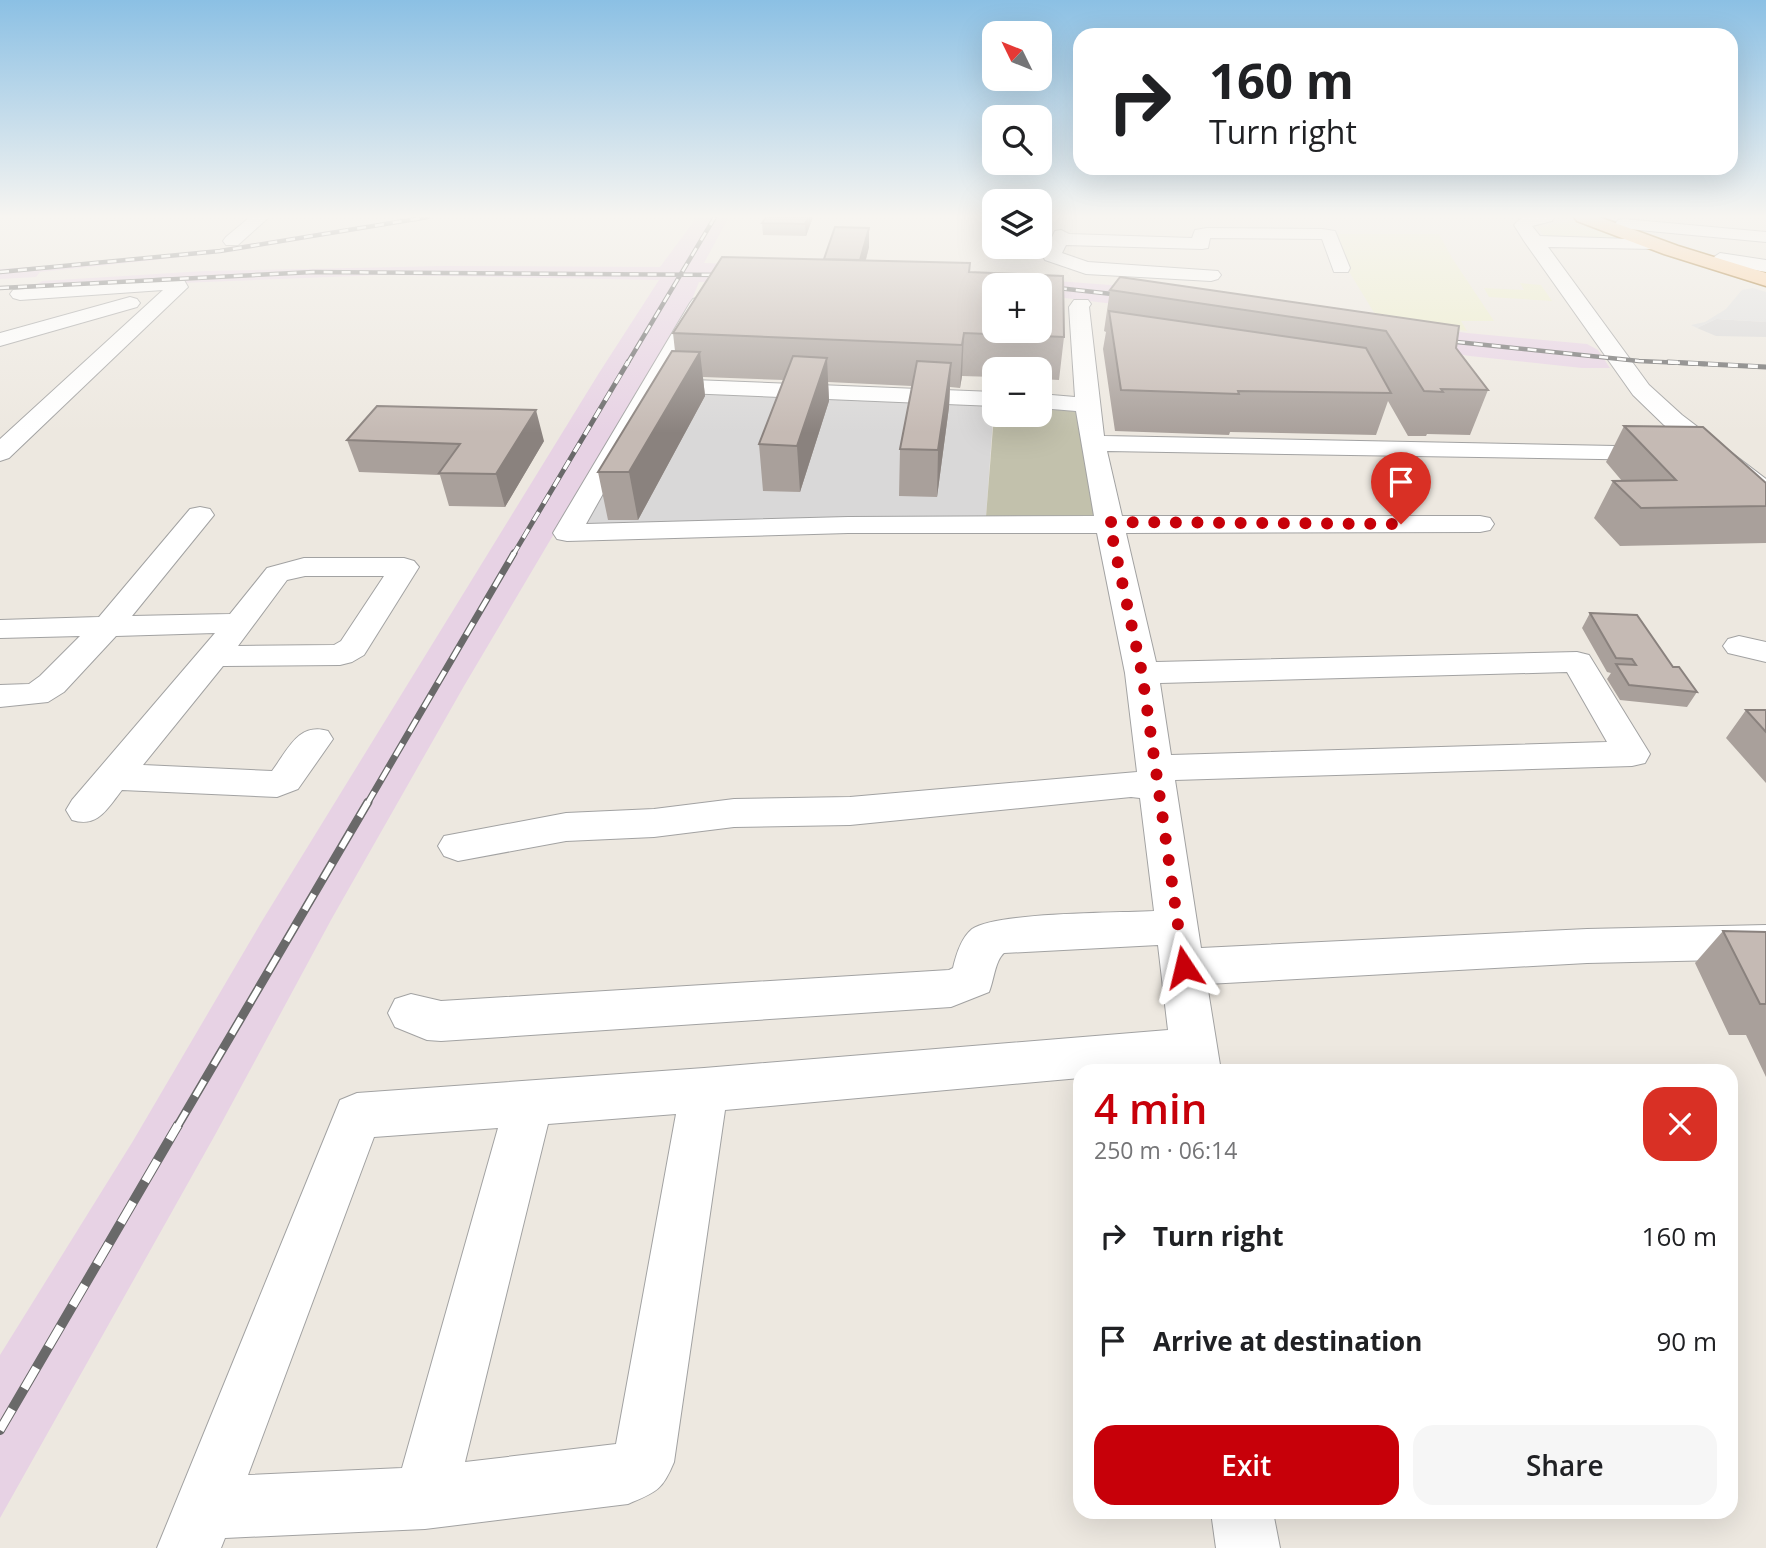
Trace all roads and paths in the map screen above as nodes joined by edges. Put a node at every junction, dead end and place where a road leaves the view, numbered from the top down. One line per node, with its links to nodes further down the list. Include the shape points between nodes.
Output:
1 (50, 289): 8 (street)
2 (134, 289): 8 (street)
3 (177, 289): 6 (street)
4 (708, 289): 14 (street)
5 (1567, 289): 22 (street, via 1630,377)
6 (170, 296): 12 (street); 21 (street)
7 (1058, 299): 9 (street)
8 (14, 304)
9 (1081, 304): 10 (street); 11 (street)
10 (1105, 307)
11 (1082, 337): 13 (street); 17 (street)
12 (0, 340)
13 (1107, 340)
14 (651, 384): 15 (street); 25 (street, via 568,533)
15 (982, 398)
16 (1052, 402): 17 (street)
17 (1087, 405): 19 (street)
18 (1386, 424): 20 (street)
19 (1093, 443): 20 (street); 25 (street)
20 (1399, 449): 22 (street)
21 (0, 453)
22 (1715, 453): 23 (street)
23 (1766, 492)
24 (200, 515): 28 (street)
25 (1109, 522): 26 (street); 31 (street)
26 (1480, 524)
27 (239, 623): 28 (street); 30 (street); 30 (street, via 276,574 286,569 404,567 353,648 340,655)
28 (108, 626): 29 (street); 32 (street, via 44,689 36,694)
29 (0, 629)
30 (214, 656): 34 (street)
31 (1142, 673): 35 (street); 35 (street, via 1577,662 1632,754)
32 (0, 696)
33 (315, 740): 34 (street, via 277,784)
34 (114, 777): 36 (street)
35 (1156, 778): 37 (street, via 850,811 734,813 566,827); 39 (street)
36 (85, 810)
37 (458, 846)
38 (1766, 942): 39 (street)
39 (1181, 947): 40 (street, via 999,936 977,952 973,979 951,988 441,1021); 41 (street)
40 (411, 1013)
41 (1196, 1061): 42 (street, via 1168,1050)
42 (704, 1090): 43 (street); 44 (street, via 643,1462 628,1473)
43 (529, 1102): 44 (street); 46 (street, via 357,1116)
44 (425, 1497): 46 (street)
45 (1243, 1519): 47 (street)
46 (197, 1528)
47 (1248, 1548)

